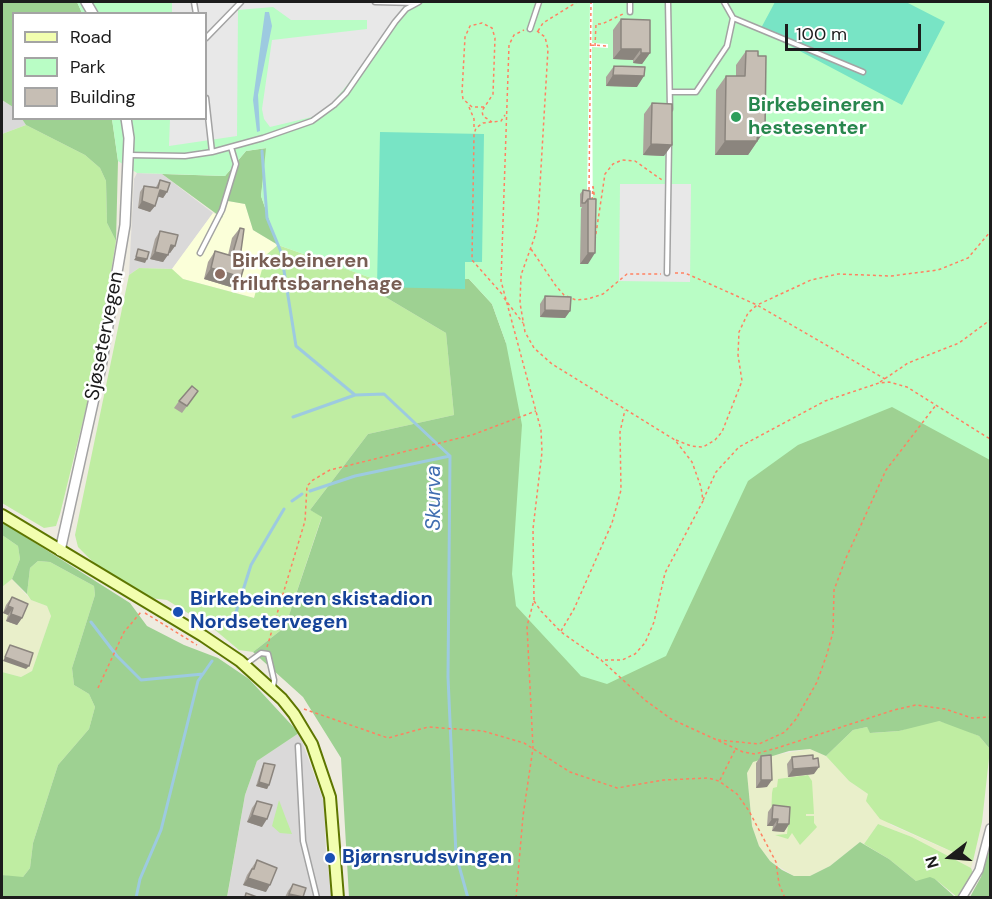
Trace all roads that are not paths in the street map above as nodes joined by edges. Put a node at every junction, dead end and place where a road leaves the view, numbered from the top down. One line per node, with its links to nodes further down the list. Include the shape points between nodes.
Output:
1 (241, 2): 11 (lane)
2 (375, 2): 3 (lane)
3 (417, 2): 18 (lane, via 395,22 346,93 328,110 296,128)
4 (539, 2): 10 (lane)
5 (630, 2): 8 (lane)
6 (668, 2): 13 (lane)
7 (723, 2): 9 (lane)
8 (630, 12)
9 (733, 18): 12 (lane); 13 (lane, via 727,46 696,92)
10 (530, 29)
11 (207, 37)
12 (863, 72)
13 (670, 92): 15 (lane)
14 (207, 108): 19 (lane)
15 (670, 114)
16 (126, 120): 20 (street, Sjøsetervegen)
17 (669, 137): 22 (lane)
18 (231, 147): 19 (lane); 21 (lane, via 236,164 222,210)
19 (212, 152): 20 (lane, via 185,156)
20 (128, 155): 24 (street, Sjøsetervegen, via 125,225 114,297)
21 (200, 253)
22 (667, 273)
23 (2, 515): 24 (main road)
24 (60, 551): 25 (main road)
25 (246, 665): 26 (main road); 26 (lane, via 265,653 272,662)
26 (273, 689): 30 (main road, via 301,724 325,777 334,816)
27 (298, 746): 29 (lane, via 303,841)
28 (990, 828): 31 (street, via 979,870)
29 (317, 897)
30 (338, 897)
31 (962, 897)

